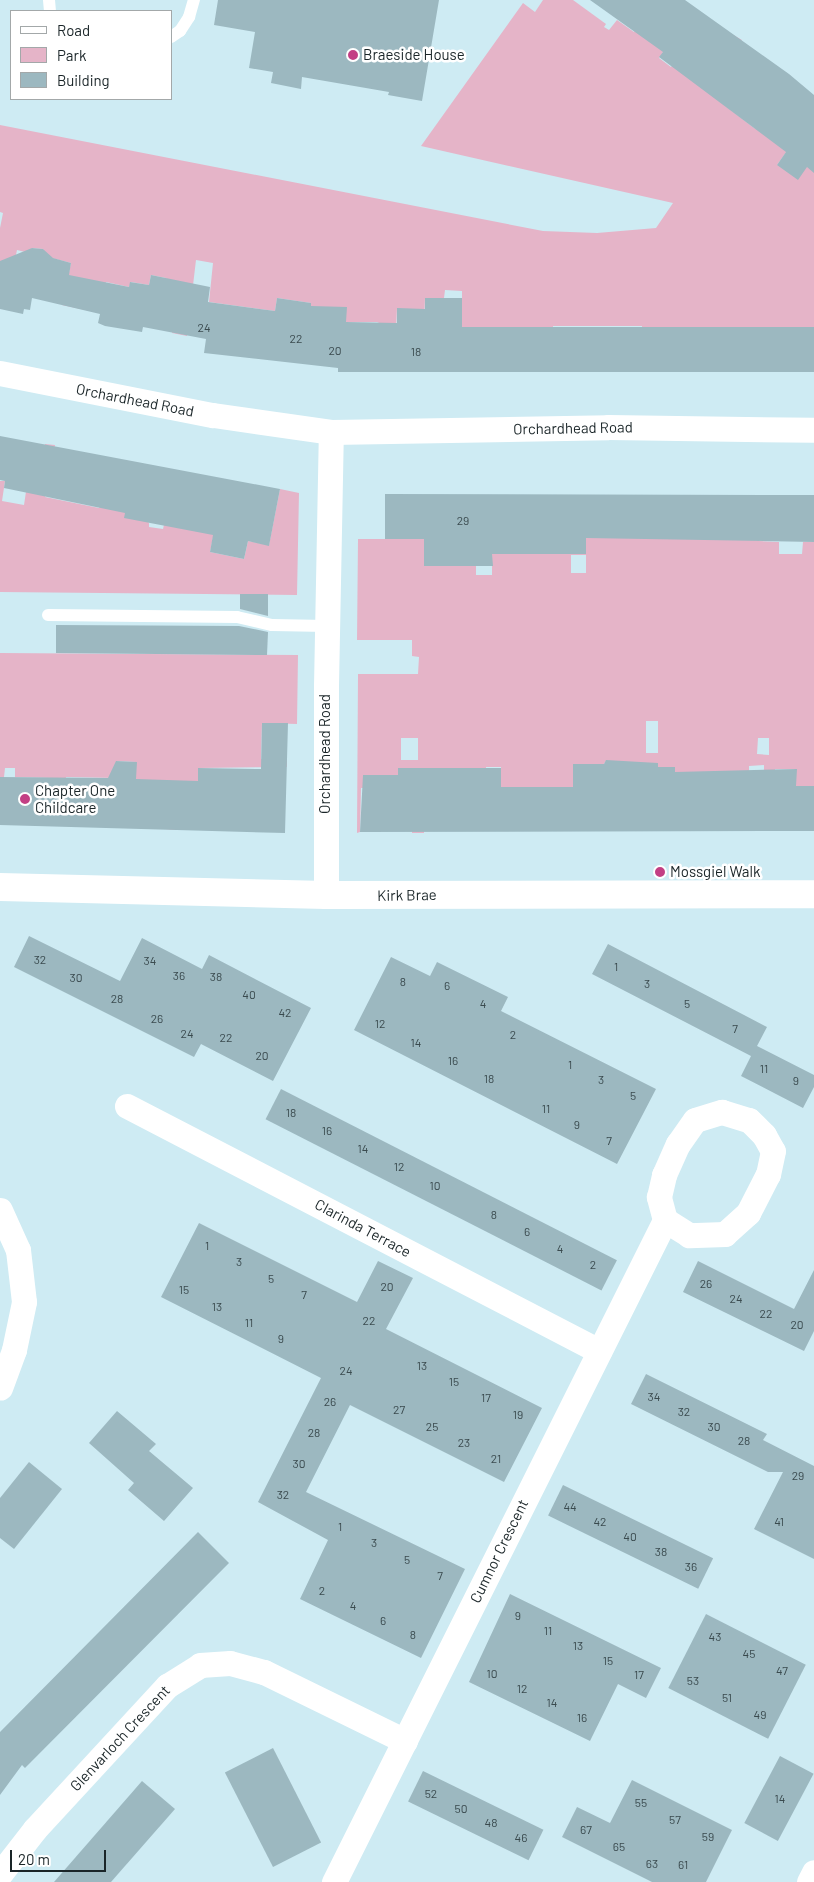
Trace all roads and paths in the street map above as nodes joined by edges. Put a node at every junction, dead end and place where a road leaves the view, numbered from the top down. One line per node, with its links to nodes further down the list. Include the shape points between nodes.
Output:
1 (194, 0): 2 (lane, via 189,17)
2 (172, 36)
3 (0, 373): 5 (street, Orchardhead Road, via 213,415)
4 (814, 430): 5 (street, Orchardhead Road, via 608,427)
5 (331, 432): 7 (street, Orchardhead Road)
6 (48, 615): 7 (lane, via 237,618 272,625)
7 (327, 626): 10 (street, Orchardhead Road)
8 (0, 887): 10 (street, Kirk Brae)
9 (814, 894): 10 (street, Kirk Brae)
10 (326, 895)
11 (127, 1106): 14 (street, Clarinda Terrace)
12 (0, 1210): 15 (street, via 18,1250 24,1302 14,1350)
13 (665, 1220): 13 (street, via 659,1197 664,1175 678,1144 695,1120 722,1112 749,1120 773,1150 768,1174 748,1213 726,1234 689,1235); 14 (street, Cumnor Crescent)
14 (599, 1351): 16 (street, Cumnor Crescent)
15 (0, 1388)
16 (405, 1741): 18 (street, Glenvarloch Crescent, via 264,1672 230,1663 200,1665 167,1686 35,1829); 19 (street, Cumnor Crescent)
17 (814, 1872): 20 (street)
18 (0, 1874)
19 (334, 1882)
20 (809, 1882)

